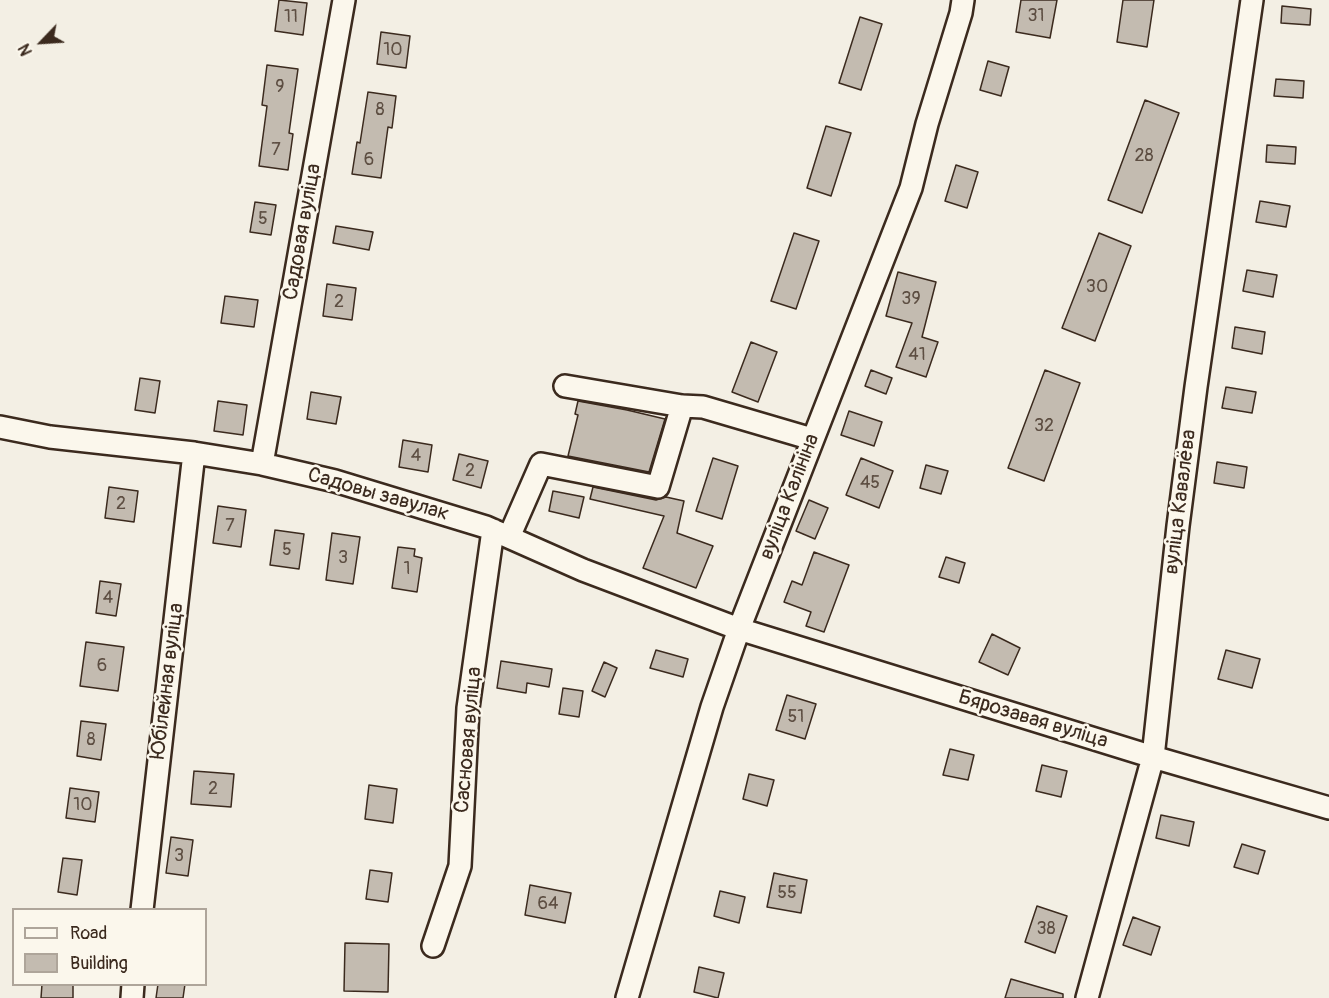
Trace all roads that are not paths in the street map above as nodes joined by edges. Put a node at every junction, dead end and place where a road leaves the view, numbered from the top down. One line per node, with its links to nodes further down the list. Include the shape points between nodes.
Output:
1 (344, 0): 9 (street, Садовая вуліца)
2 (963, 0): 7 (street, вуліца Калініна, via 911,188)
3 (1252, 0): 12 (street, вуліца Кавалёва, via 1176,537)
4 (565, 386): 5 (street)
5 (682, 406): 7 (street, via 703,407); 10 (street, Сасновая вуліца, via 658,487 541,464)
6 (0, 427): 8 (street, Садовы завулак, via 50,437)
7 (812, 439): 11 (street, вуліца Калініна)
8 (194, 453): 9 (street, Садовы завулак); 14 (street, Юбілейная вуліца)
9 (262, 464): 10 (street, Садовы завулак, via 335,481)
10 (501, 533): 11 (street, Садовы завулак, via 583,570); 15 (street, Сасновая вуліца, via 468,708 460,866)
11 (739, 629): 12 (street, Бярозавая вуліца); 16 (street, вуліца Калініна, via 712,707)
12 (1153, 757): 13 (street, Бярозавая вуліца); 17 (street, вуліца Кавалёва)
13 (1329, 808)
14 (142, 908)
15 (433, 946)
16 (627, 998)
17 (1087, 998)

